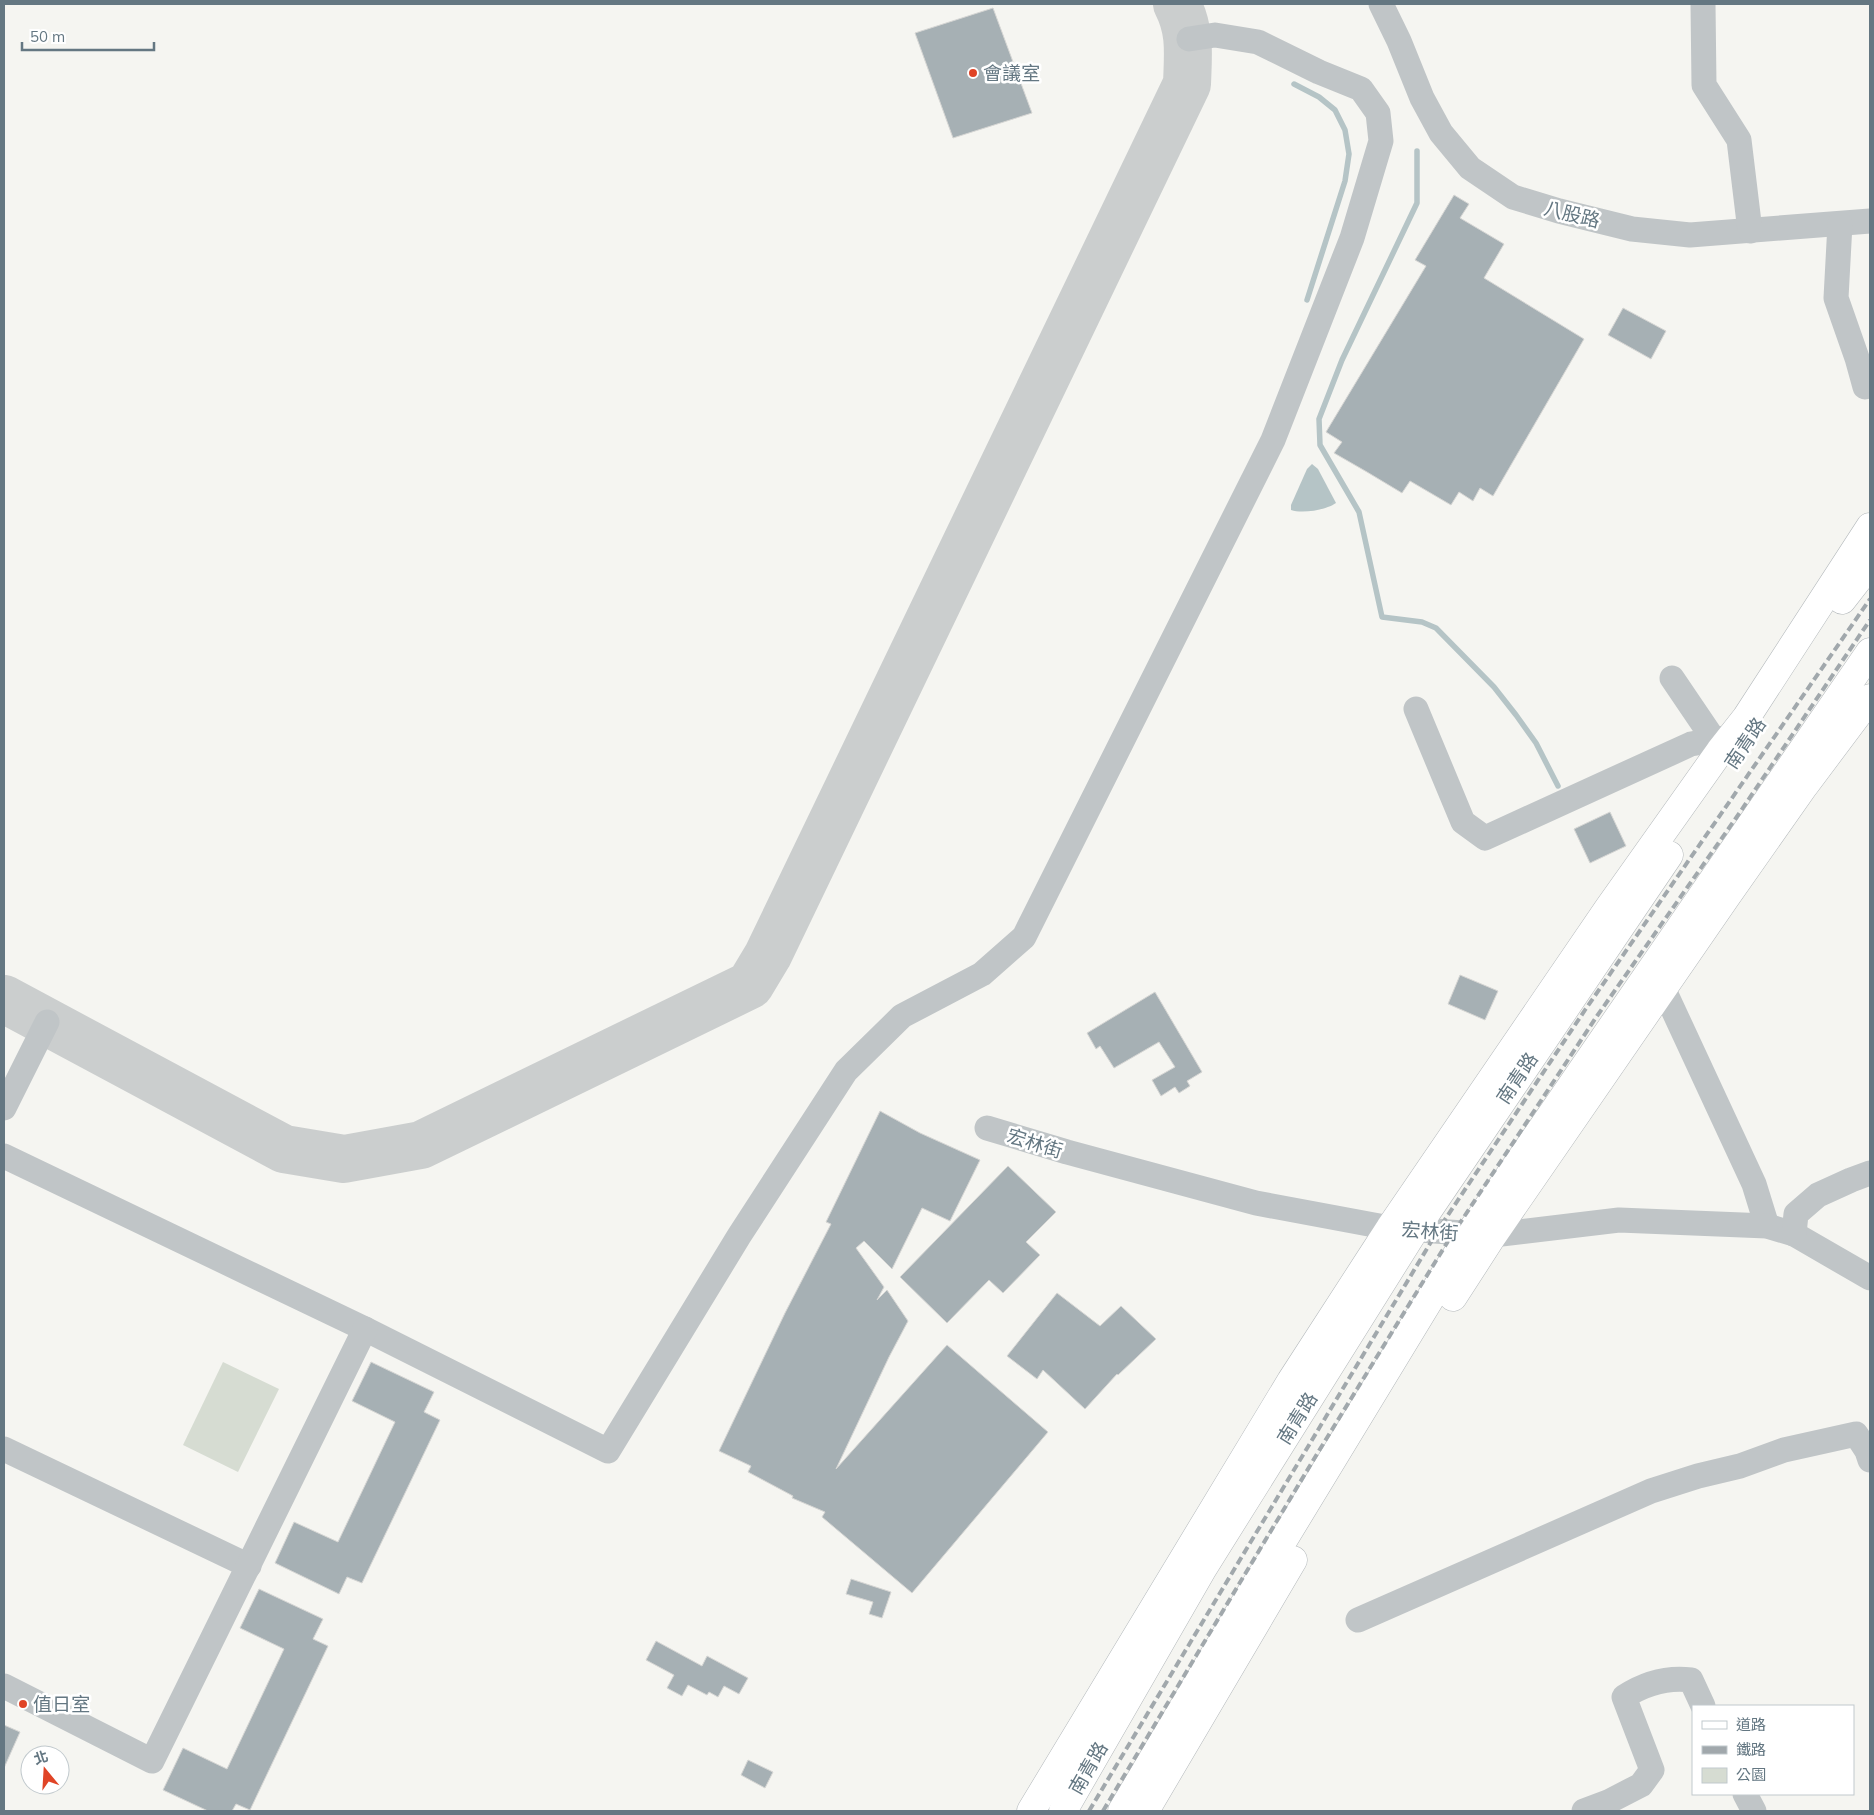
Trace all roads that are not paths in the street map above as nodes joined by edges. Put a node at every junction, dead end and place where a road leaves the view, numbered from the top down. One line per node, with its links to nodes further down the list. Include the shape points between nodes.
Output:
1 (1381, 4): 6 (street, 八股路, via 1441,133 1470,168 1513,197 1632,229 1690,235)
2 (1703, 4): 6 (street, via 1704,85 1739,140)
3 (1189, 39): 29 (street, via 1215,35 1258,42 1361,89 1378,113 1381,141 1352,238 1273,440 1024,937 982,974 902,1016 846,1071 739,1236 608,1450)
4 (1870, 221): 5 (street, 八股路)
5 (1840, 224): 6 (street, 八股路); 7 (street, via 1836,298)
6 (1750, 231)
7 (1865, 388)
8 (1870, 527): 12 (main road)
9 (1870, 564): 10 (main road, 南青路)
10 (1844, 596): 12 (main road, 南青路); 25 (main road, 南青路)
11 (1867, 657): 17 (main road); 26 (main road)
12 (1783, 663): 16 (main road, via 1746,718)
13 (1672, 678): 16 (street)
14 (1416, 708): 16 (street, via 1463,822 1485,838 1691,744)
15 (1867, 712): 17 (main road)
16 (1722, 739): 25 (main road, via 1613,901)
17 (1825, 759): 18 (main road)
18 (1663, 988): 24 (street, via 1754,1184); 26 (main road)
19 (48, 1022): 20 (street)
20 (4, 1108)
21 (987, 1128): 25 (street, 宏林街, via 1256,1203)
22 (4, 1156): 29 (street)
23 (1870, 1173): 27 (street, via 1818,1195 1796,1214)
24 (1767, 1226): 26 (street, 宏林街, via 1619,1220); 27 (street, 宏林街)
25 (1402, 1229): 26 (street, 宏林街); 30 (main road); 35 (main road, 南青路)
26 (1482, 1234): 31 (main road); 36 (main road)
27 (1794, 1234): 28 (street, 宏林街)
28 (1869, 1270)
29 (365, 1329): 34 (street)
30 (1290, 1381): 35 (main road, 南青路); 41 (main road)
31 (1364, 1435): 36 (main road); 44 (main road)
32 (4, 1449): 34 (street)
33 (1870, 1460): 37 (street, via 1856,1434 1784,1450 1740,1466 1698,1476 1652,1491)
34 (249, 1566): 38 (street, via 152,1761)
35 (1203, 1568): 42 (main road, 南青路)
36 (1248, 1598): 43 (main road)
37 (1358, 1620)
38 (4, 1686)
39 (1703, 1705): 45 (street, via 1691,1680 1676,1678 1640,1687 1624,1697 1652,1770 1642,1785)
40 (1746, 1795): 46 (street)
41 (1031, 1811)
42 (1063, 1811)
43 (1122, 1811)
44 (1146, 1811)
45 (1584, 1811)
46 (1754, 1811)

